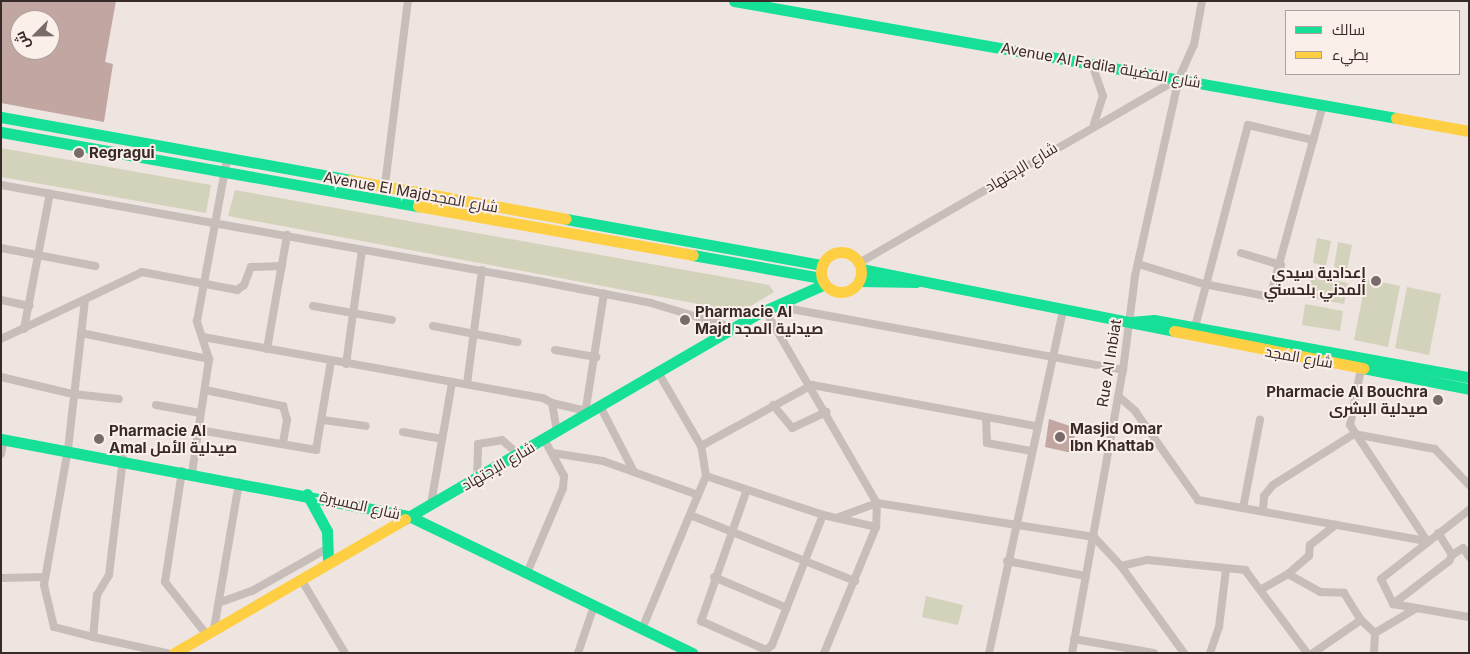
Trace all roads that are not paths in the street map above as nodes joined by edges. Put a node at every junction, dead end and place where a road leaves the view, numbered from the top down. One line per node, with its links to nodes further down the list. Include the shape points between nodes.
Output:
1 (408, 1): 17 (street)
2 (734, 1): 4 (main road, Avenue Al Fadila شارع الفضيلة)
3 (1202, 1): 5 (street, Rue Al Inbiat, via 1194,44)
4 (1092, 64): 5 (main road, Avenue Al Fadila شارع الفضيلة); 8 (street, via 1103,96)
5 (1180, 75): 6 (main road, Avenue Al Fadila شارع الفضيلة); 8 (street, شارع الإجتهاد); 26 (street, Rue Al Inbiat)
6 (1323, 104): 9 (main road, Avenue Al Fadila شارع الفضيلة); 11 (street)
7 (1, 117): 12 (main road, Avenue El Majdشارع المجد)
8 (1094, 124): 31 (street, شارع الإجتهاد)
9 (1469, 131)
10 (1, 132): 13 (main road, Avenue El Majdشارع المجد)
11 (1313, 140): 28 (street); 37 (street, via 1248,126)
12 (226, 159): 13 (street); 14 (main road, Avenue El Majdشارع المجد)
13 (224, 172): 16 (main road, Avenue El Majdشارع المجد); 20 (street)
14 (307, 173): 16 (main road); 17 (main road, Avenue El Majdشارع المجد)
15 (1, 185): 18 (street)
16 (305, 187): 19 (main road, Avenue El Majdشارع المجد)
17 (385, 187): 19 (street); 27 (main road, Avenue El Majdشارع المجد)
18 (50, 193): 20 (street); 25 (street)
19 (383, 201): 34 (main road, Avenue El Majdشارع المجد)
20 (216, 223): 21 (street); 33 (street)
21 (286, 236): 23 (street); 30 (street)
22 (1, 248): 25 (street)
23 (362, 250): 32 (street); 45 (street)
24 (1241, 253): 28 (street)
25 (40, 256): 29 (street); 41 (street)
26 (1138, 264): 37 (street); 47 (street, Rue Al Inbiat)
27 (822, 265): 31 (main road, شارع المجد, via 840,252); 34 (main road)
28 (1281, 265): 37 (street, via 1274,294 1268,299)
29 (95, 266)
30 (282, 266): 33 (street, via 252,267 244,286 236,290); 57 (street)
31 (860, 266): 35 (main road); 36 (main road, شارع المجد)
32 (482, 270): 38 (street); 53 (street)
33 (204, 281): 40 (street, via 142,272); 54 (street, via 197,326)
34 (823, 281): 35 (main road, شارع المجد, via 843,292); 43 (main road, شارع الإجتهاد)
35 (859, 281): 36 (main road, شارع المجد)
36 (917, 282): 44 (main road, شارع المجد)
37 (1204, 284): 49 (street)
38 (604, 293): 50 (street, via 698,314); 59 (street)
39 (1, 300): 41 (street)
40 (86, 300): 51 (street); 52 (street)
41 (29, 306): 51 (street)
42 (313, 306): 45 (street)
43 (769, 308): 50 (main road, شارع الإجتهاد); 60 (street); 71 (street)
44 (1063, 310): 47 (main road, شارع المجد); 60 (street)
45 (352, 314): 46 (street); 63 (street)
46 (392, 320)
47 (1130, 322): 49 (main road, شارع المجد, via 1154,320); 64 (main road, شارع المجد); 65 (street, Rue Al Inbiat)
48 (433, 326): 53 (street)
49 (1196, 327): 68 (main road, شارع المجد)
50 (734, 328): 66 (main road, شارع الإجتهاد)
51 (24, 329): 55 (street)
52 (81, 333): 61 (street); 74 (street)
53 (473, 333): 56 (street); 70 (street)
54 (203, 338): 57 (street); 61 (street)
55 (1, 339)
56 (517, 342)
57 (267, 349): 62 (street)
58 (555, 350): 59 (street)
59 (596, 357): 81 (street)
60 (1051, 358): 65 (street); 88 (street)
61 (209, 359): 73 (street)
62 (332, 361): 63 (street); 85 (street)
63 (346, 364): 69 (street)
64 (1361, 369): 72 (main road, شارع المجد); 92 (street, via 1351,419)
65 (1123, 370): 75 (street, Rue Al Inbiat)
66 (658, 372): 80 (main road, شارع الإجتهاد); 97 (street)
67 (1, 377): 74 (street)
68 (1469, 377)
69 (452, 382): 70 (street); 94 (street)
70 (466, 384): 77 (street)
71 (812, 386): 79 (street); 82 (street); 84 (street)
72 (1469, 389)
73 (205, 390): 83 (street); 96 (street, via 283,406 287,420)
74 (73, 394): 76 (street); 98 (street)
75 (1118, 396): 115 (street, via 1134,411 1198,500); 127 (street, Rue Al Inbiat)
76 (119, 399)
77 (552, 403): 81 (street); 91 (street)
78 (156, 405): 83 (street)
79 (773, 405): 82 (street, via 792,428); 97 (street)
80 (600, 406): 81 (main road, شارع الإجتهاد); 105 (street)
81 (588, 410): 91 (main road, شارع الإجتهاد)
82 (826, 412): 113 (street)
83 (200, 413): 89 (street)
84 (986, 417): 88 (street); 99 (street, via 987,443)
85 (323, 420): 87 (street); 96 (street, via 316,450)
86 (1260, 420): 115 (street)
87 (366, 426)
88 (1036, 426): 99 (street)
89 (199, 430): 96 (street); 104 (street)
90 (403, 432): 94 (street)
91 (557, 432): 95 (main road, شارع الإجتهاد)
92 (1354, 434): 109 (street, via 1435,449); 117 (street, via 1267,491); 128 (street)
93 (2, 439): 98 (main road, شارع المسيرة); 101 (street)
94 (441, 439): 114 (street)
95 (544, 439): 100 (street); 102 (main road, شارع الإجتهاد)
96 (283, 442)
97 (701, 446): 106 (street)
98 (68, 449): 103 (main road, شارع المسيرة); 142 (street)
99 (1031, 451): 122 (street)
100 (553, 453): 105 (street, via 594,459); 137 (street, via 564,476 563,488)
101 (1, 454)
102 (518, 454): 107 (main road, شارع الإجتهاد); 107 (street, via 502,440 478,444)
103 (123, 459): 104 (main road, شارع المسيرة); 156 (street, via 109,575 97,595)
104 (187, 472): 108 (main road, شارع المسيرة); 154 (street, via 165,582)
105 (634, 472): 112 (street)
106 (706, 476): 110 (street); 112 (street)
107 (477, 477): 114 (main road, شارع الإجتهاد)
108 (239, 482): 111 (main road, شارع المسيرة); 146 (street)
109 (1469, 485)
110 (746, 492): 119 (street); 125 (street)
111 (307, 494): 120 (main road, شارع المسيرة); 129 (main road, via 323,523)
112 (698, 495): 118 (street)
113 (877, 503): 121 (street); 122 (street); 124 (street)
114 (431, 504): 120 (main road, شارع الإجتهاد)
115 (1243, 508): 117 (street)
116 (1468, 511): 126 (street)
117 (1263, 512): 123 (street)
118 (690, 515): 125 (street); 153 (street)
119 (823, 515): 121 (street); 132 (street)
120 (409, 516): 134 (main road, شارع الإجتهاد); 137 (main road, شارع المسيرة)
121 (839, 517): 124 (street)
122 (1014, 524): 127 (street); 133 (street)
123 (1336, 525): 128 (street); 138 (street, via 1310,545 1309,556)
124 (876, 527): 144 (street)
125 (732, 533): 132 (street); 140 (street)
126 (1438, 533): 128 (street); 130 (street)
127 (1094, 538): 135 (street); 139 (street, Rue Al Inbiat)
128 (1427, 542): 147 (street, via 1383,574 1382,586)
129 (328, 548): 134 (main road); 146 (street, via 252,591)
130 (1452, 555): 131 (street, via 1463,548); 147 (street)
131 (1469, 557)
132 (805, 560): 144 (street); 149 (street)
133 (1007, 562): 139 (street); 165 (street)
134 (328, 564): 143 (main road, شارع الإجتهاد)
135 (1121, 566): 136 (street, via 1148,560); 168 (street)
136 (1226, 569): 145 (street, via 1245,570); 169 (street, via 1219,627)
137 (527, 573): 148 (main road, شارع المسيرة)
138 (1288, 574): 145 (street); 152 (street, via 1320,592 1344,593)
139 (1086, 576): 157 (street, Rue Al Inbiat)
140 (714, 577): 149 (street); 149 (street, via 701,616 705,624 769,649)
141 (1, 578): 142 (street)
142 (45, 578): 156 (street, via 54,627)
143 (301, 579): 154 (main road, شارع الإجتهاد); 161 (street)
144 (855, 581): 164 (street)
145 (1262, 589): 170 (street)
146 (221, 602): 154 (street)
147 (1393, 604): 150 (street)
148 (594, 606): 153 (main road, شارع المسيرة); 162 (street)
149 (786, 608)
150 (1415, 609): 151 (street); 155 (street)
151 (1469, 617)
152 (1361, 620): 155 (street); 171 (street)
153 (642, 629): 158 (main road, شارع المسيرة)
154 (210, 632): 160 (main road, شارع الإجتهاد)
155 (1375, 633): 172 (street)
156 (92, 637): 159 (street)
157 (1074, 639): 166 (street, Rue Al Inbiat); 167 (street)
158 (675, 649): 163 (main road, شارع المسيرة)
159 (167, 653)
160 (174, 653)
161 (345, 653)
162 (578, 653)
163 (692, 653)
164 (824, 653)
165 (990, 653)
166 (1072, 653)
167 (1154, 653)
168 (1184, 653)
169 (1210, 653)
170 (1307, 653)
171 (1313, 653)
172 (1374, 653)

